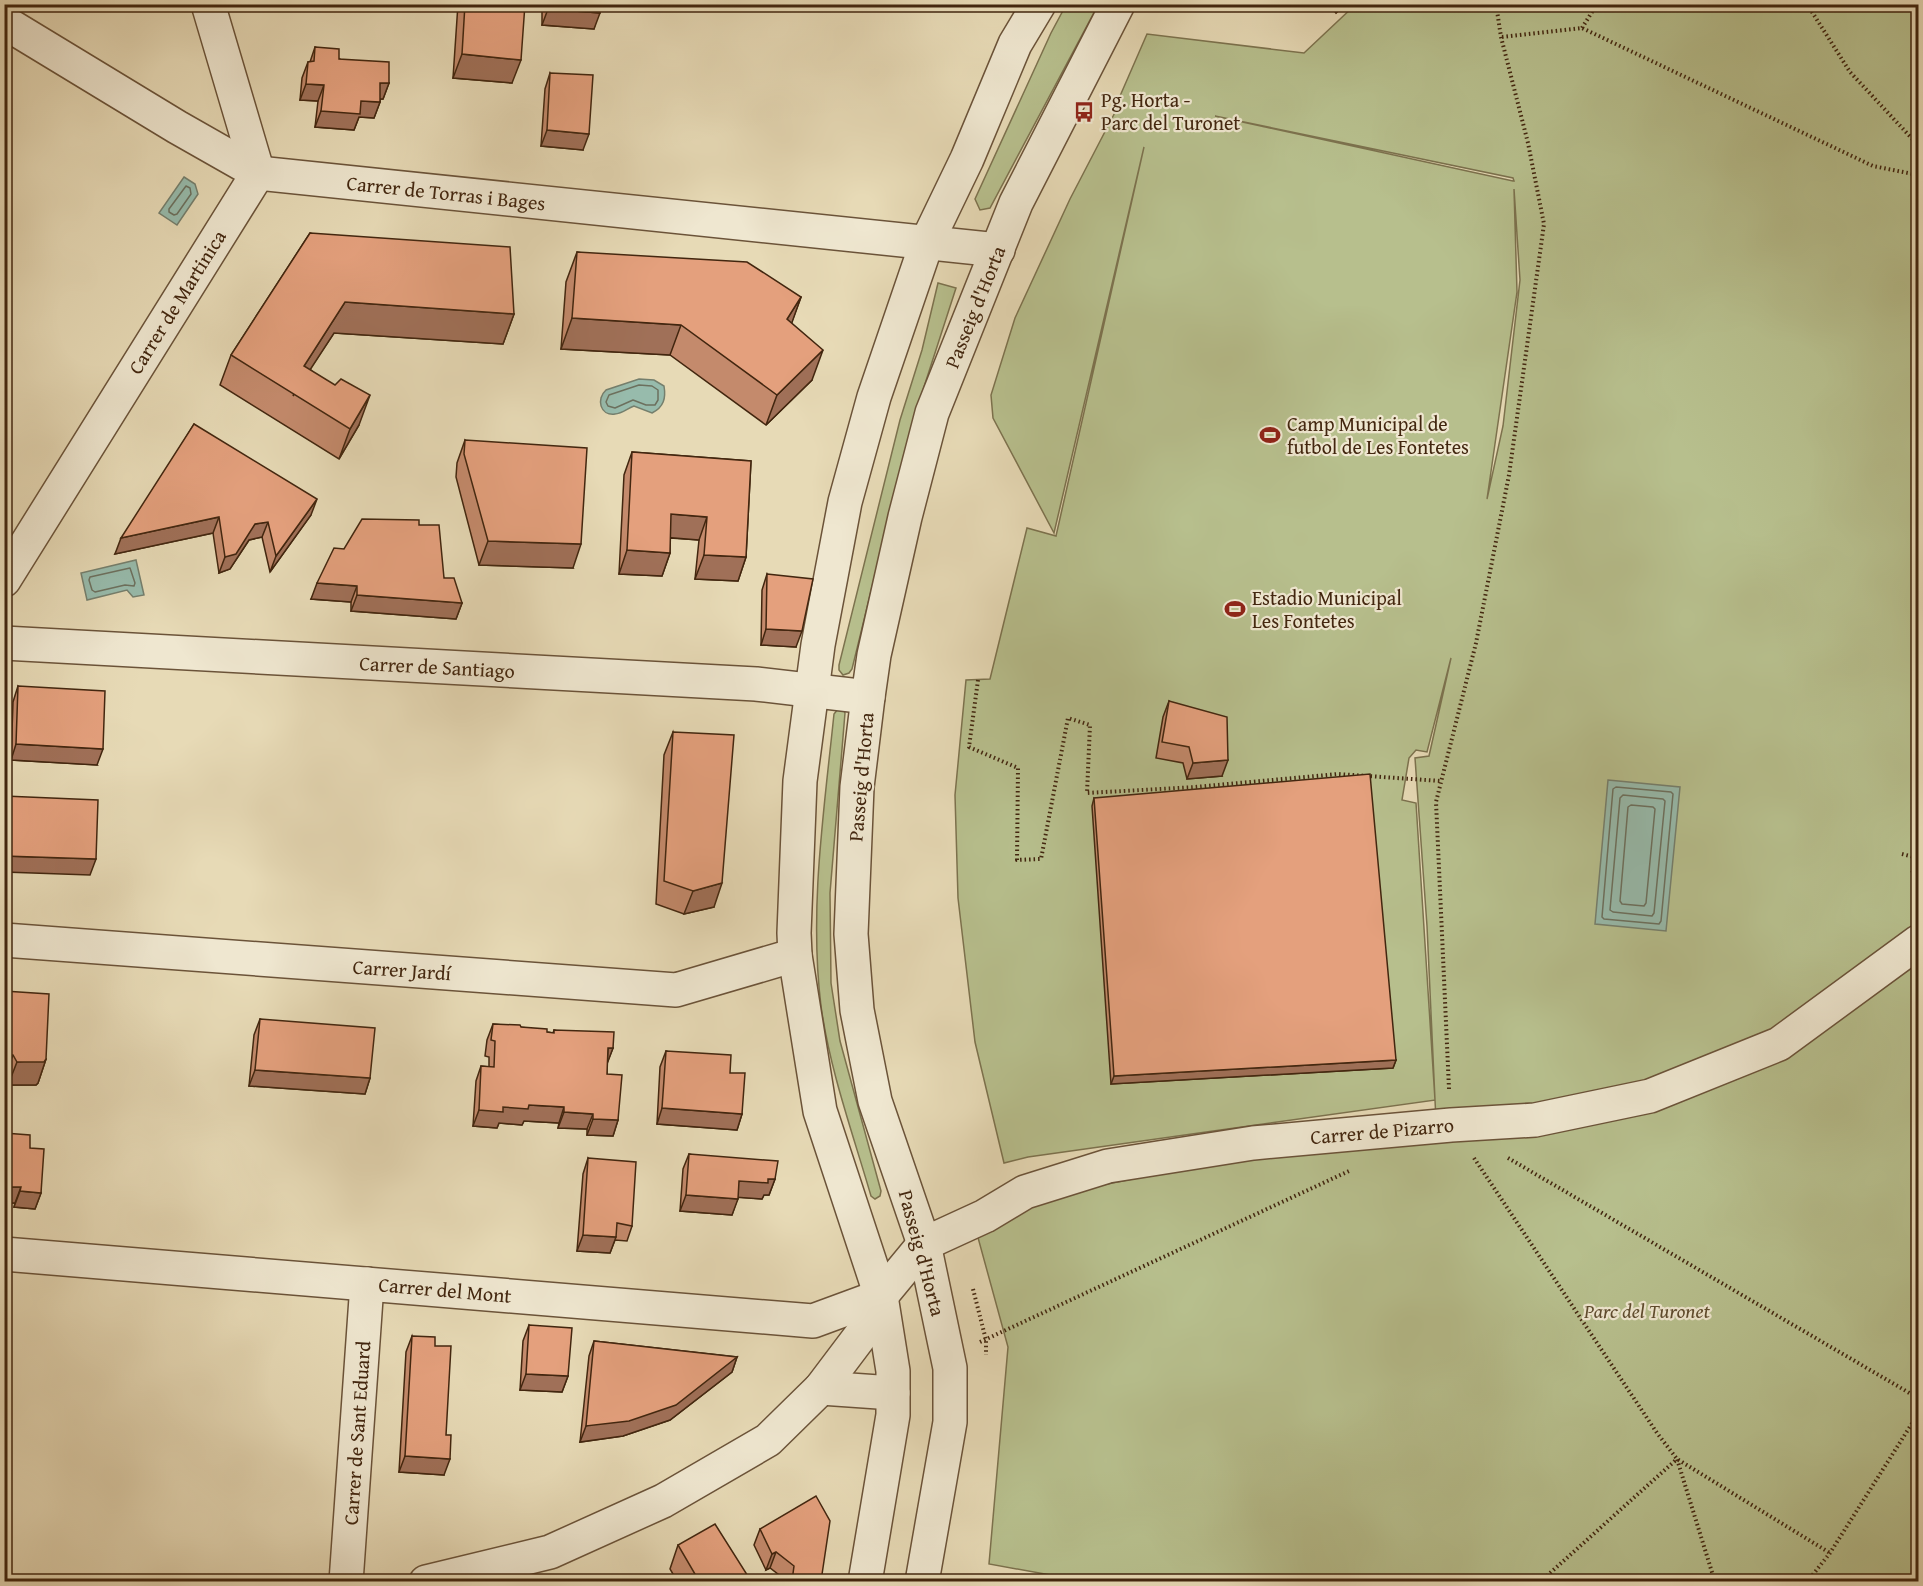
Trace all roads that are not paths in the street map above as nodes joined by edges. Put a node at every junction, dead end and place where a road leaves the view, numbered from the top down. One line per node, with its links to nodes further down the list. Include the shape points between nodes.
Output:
1 (208, 4): 5 (street)
2 (1040, 4): 6 (street, via 1015,44)
3 (1118, 4): 7 (street, Passeig d'Horta, via 1016,203)
4 (4, 22): 5 (street, Carrer de Torras i Bages)
5 (258, 173): 6 (street, Carrer de Torras i Bages); 8 (street, Carrer de Martinica)
6 (927, 242): 7 (street, Carrer de Torras i Bages); 10 (street, via 874,397 845,502)
7 (998, 249): 11 (street, Passeig d'Horta, via 932,413 905,517)
8 (4, 580)
9 (4, 643): 10 (street, Carrer de Santiago, via 744,683)
10 (813, 692): 11 (street, Carrer de Santiago); 14 (street, via 801,781)
11 (868, 697): 15 (street, Passeig d'Horta, via 857,787 851,934 857,1010 875,1101)
12 (4, 940): 14 (street, Carrer Jardí, via 676,990)
13 (1918, 942): 15 (street, Carrer de Pizarro, via 1779,1044 1650,1096 1535,1120 1252,1143 1108,1166 1025,1192 985,1216)
14 (795, 955): 18 (street, via 820,1111)
15 (924, 1244): 18 (street, Carrer de Pizarro); 24 (street, Passeig d'Horta, via 950,1368 950,1422)
16 (4, 1254): 17 (street, Carrer del Mont)
17 (367, 1284): 18 (street, Carrer del Mont, via 813,1321); 21 (street, Carrer de Sant Eduard)
18 (881, 1296): 19 (street, Carrer de Pizarro, via 864,1331); 20 (street)
19 (821, 1389): 20 (street); 22 (street, Carrer de Pizarro, via 768,1440 663,1501 550,1552)
20 (894, 1393): 23 (street, via 894,1415)
21 (346, 1581)
22 (426, 1581)
23 (865, 1581)
24 (922, 1581)

